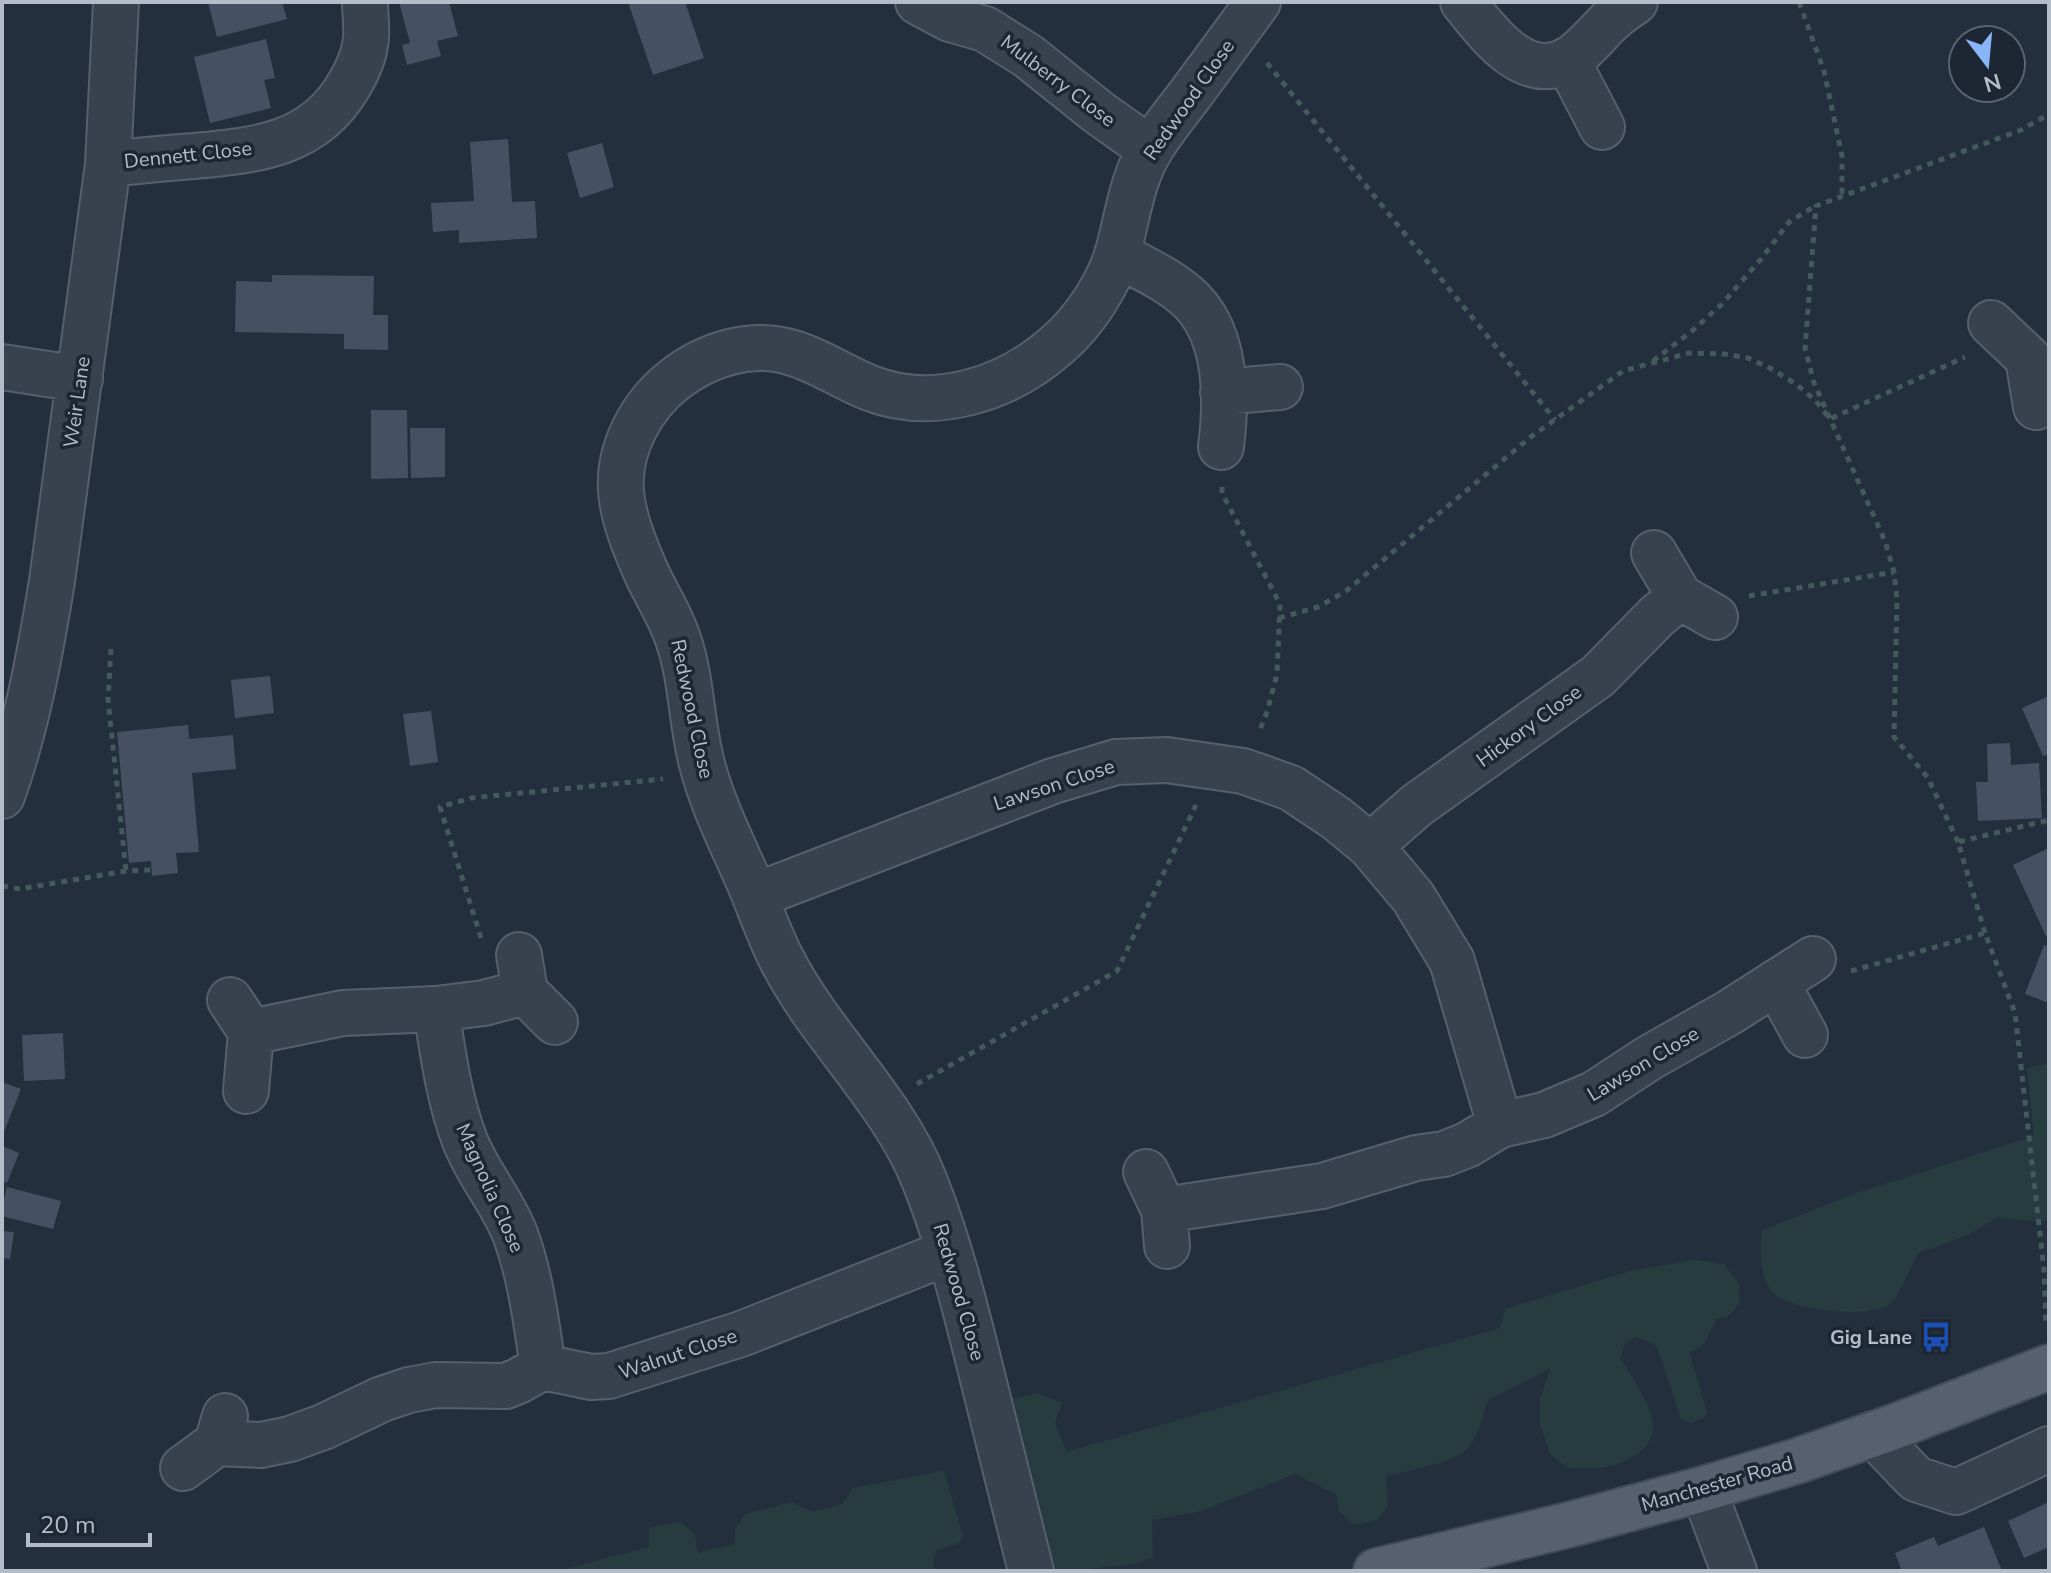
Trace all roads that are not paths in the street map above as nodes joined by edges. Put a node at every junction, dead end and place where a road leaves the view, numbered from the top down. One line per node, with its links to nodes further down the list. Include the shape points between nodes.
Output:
1 (116, 2): 10 (street, Weir Lane)
2 (365, 2): 10 (street, Dennett Close, via 365,45 357,71 317,124 295,137 252,149)
3 (918, 2): 9 (street, Mulberry Close, via 985,29 1028,56)
4 (1463, 2): 7 (street, via 1512,55 1547,66)
5 (1635, 2): 7 (street)
6 (1248, 15): 9 (street, Redwood Close)
7 (1567, 60): 8 (street)
8 (1602, 127)
9 (1150, 149): 11 (street, Redwood Close, via 1131,193)
10 (108, 164): 14 (street, Weir Lane)
11 (1117, 254): 16 (street, via 1167,282 1202,314 1212,334); 22 (street, Redwood Close, via 1089,312 1059,344 1025,370 974,392 921,399 874,390 793,353 764,347 710,359 678,377 641,418 622,465 627,520 640,560 678,636 703,769)
12 (2018, 341): 17 (street)
13 (2, 367): 14 (street)
14 (80, 379): 20 (street, Weir Lane, via 42,644)
15 (1280, 387): 16 (street)
16 (1223, 392): 18 (street)
17 (2036, 407)
18 (1221, 447)
19 (1654, 553): 21 (street, Hickory Close, via 1696,606 1657,616 1598,676 1417,805)
20 (2, 796)
21 (1370, 846): 22 (street, Lawson Close, via 1291,788 1225,768 1167,760 1116,762 1053,781); 29 (street, Lawson Close, via 1413,897 1452,961)
22 (755, 896): 31 (street, Redwood Close, via 804,999 904,1140 923,1176)
23 (1813, 959): 24 (street, Lawson Close)
24 (1776, 982): 27 (street); 29 (street, Lawson Close, via 1594,1094 1544,1115)
25 (533, 990): 26 (street)
26 (436, 1009): 28 (street, via 240,1016); 32 (street, Magnolia Close, via 465,1141 503,1206 525,1266)
27 (1805, 1035)
28 (246, 1091)
29 (1500, 1125): 30 (street, Lawson Close, via 1444,1154 1322,1186)
30 (1159, 1209)
31 (949, 1252): 32 (street, Walnut Close, via 741,1334 609,1376); 38 (street, Redwood Close)
32 (543, 1367): 35 (street, via 506,1386 409,1390 290,1439 261,1445)
33 (2049, 1367): 34 (main road, Manchester Road)
34 (1873, 1434): 36 (street, via 1916,1479 1956,1492); 37 (main road, Manchester Road)
35 (208, 1442)
36 (2049, 1449)
37 (1703, 1489): 39 (main road, Manchester Road); 40 (street)
38 (1031, 1571)
39 (1376, 1571)
40 (1734, 1571)

